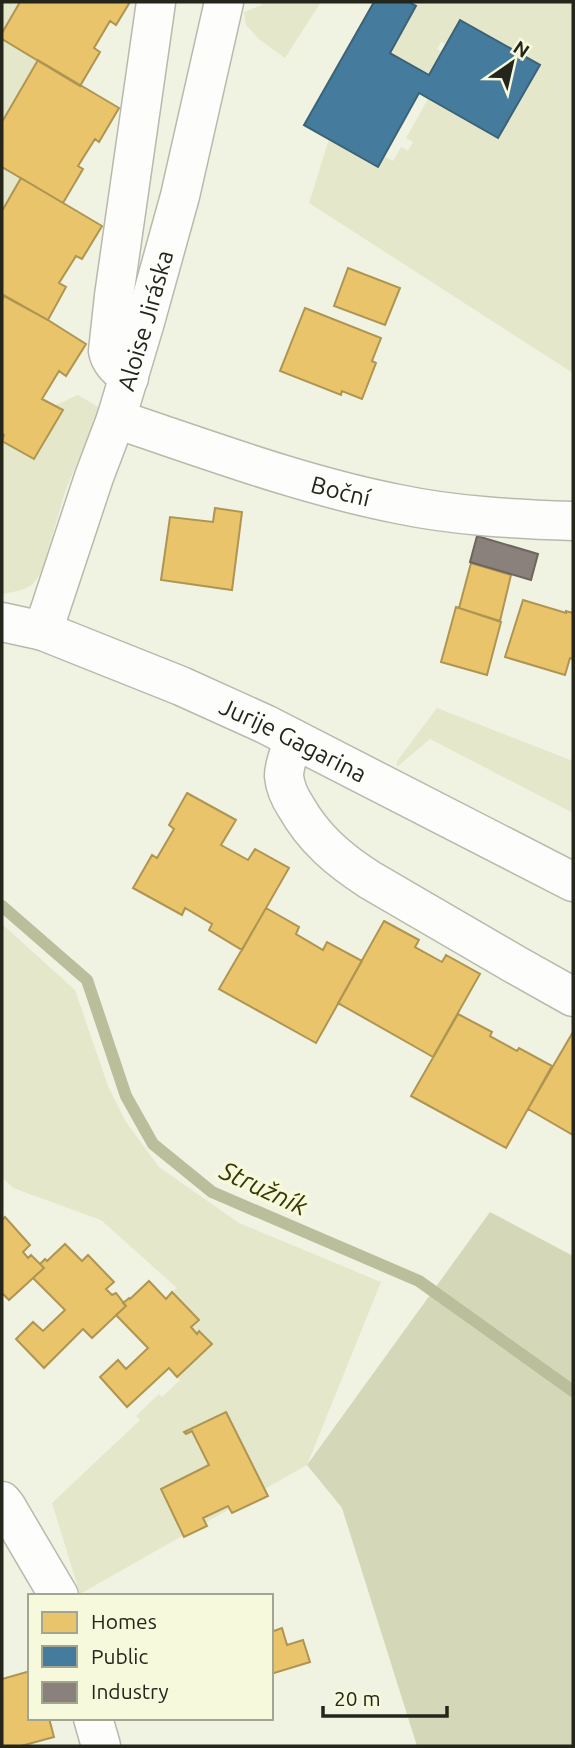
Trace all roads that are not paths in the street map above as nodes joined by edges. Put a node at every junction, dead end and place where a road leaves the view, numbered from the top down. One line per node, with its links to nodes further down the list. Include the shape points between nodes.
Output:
1 (156, 2): 3 (street, via 109,331 109,357)
2 (224, 2): 3 (street, Aloise Jiráska, via 180,196)
3 (129, 378): 4 (street, Aloise Jiráska)
4 (116, 419): 5 (street, Boční, via 279,474 399,505); 7 (street, Aloise Jiráska)
5 (573, 522)
6 (2, 622): 7 (street, Jurije Gagarina)
7 (43, 631): 8 (street, Jurije Gagarina, via 181,686)
8 (294, 739): 9 (street, Jurije Gagarina); 10 (street, via 284,778 287,790 303,820 328,849 370,880)
9 (573, 882)
10 (573, 997)
11 (2, 1502): 12 (street)
12 (58, 1594)
13 (94, 1720): 14 (street)
14 (101, 1746)

